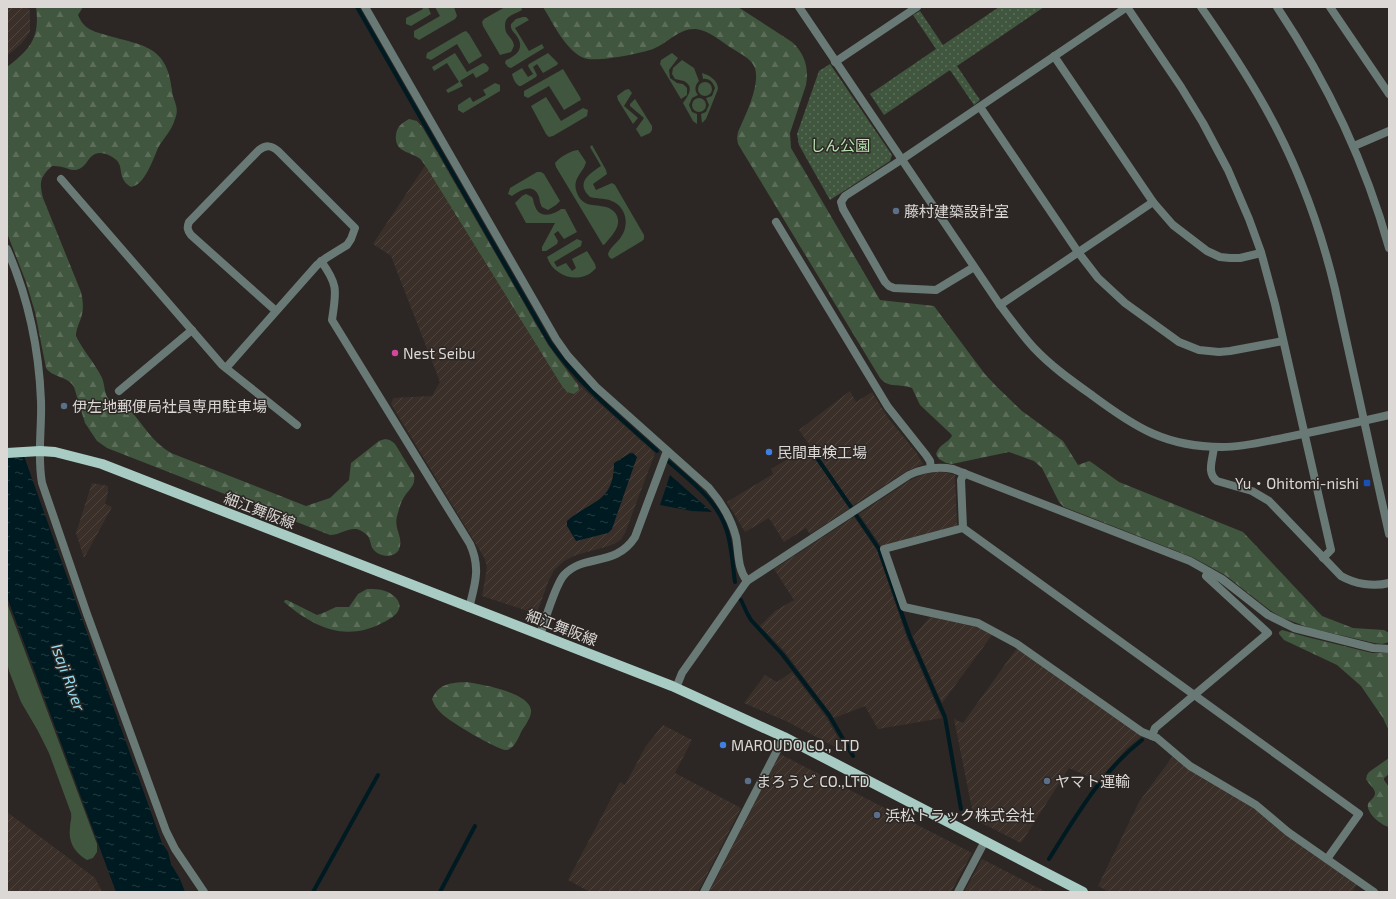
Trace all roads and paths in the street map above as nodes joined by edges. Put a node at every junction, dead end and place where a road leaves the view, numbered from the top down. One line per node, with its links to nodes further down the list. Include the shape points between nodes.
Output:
1 (365, 7): 34 (street, via 560,345 596,387)
2 (799, 7): 8 (street)
3 (1201, 7): 30 (street, via 1233,53 1266,109 1307,197 1331,271)
4 (1277, 7): 12 (street, via 1335,104)
5 (1330, 7): 9 (street)
6 (914, 8): 8 (street)
7 (1054, 56): 10 (street); 15 (street); 20 (street, via 1127,7 1212,138 1243,202)
8 (835, 62): 13 (street)
9 (1389, 94)
10 (980, 107): 13 (street); 19 (street)
11 (1389, 131): 12 (street)
12 (1354, 146): 17 (street)
13 (901, 160): 22 (street); 22 (street, via 845,196 841,202 885,282 894,288 936,290)
14 (61, 179): 25 (street)
15 (1153, 202): 19 (street); 20 (street, via 1173,226 1211,253 1230,258)
16 (776, 222): 37 (street, via 888,407 926,454)
17 (1389, 248)
18 (7, 250): 35 (street, via 20,284 35,342 41,402)
19 (1078, 252): 23 (street); 26 (street, via 1098,278 1116,295 1169,335 1189,346 1219,352)
20 (1261, 253): 26 (street)
21 (321, 261): 24 (street); 24 (street, via 347,245 355,228 274,147 263,147 187,226 191,235); 45 (street, via 331,274 336,290 332,320 475,554 477,576)
22 (974, 267): 23 (street)
23 (1000, 306): 33 (street, via 1025,338 1056,369 1131,423 1167,439)
24 (276, 311): 27 (street)
25 (192, 330): 27 (street); 28 (street)
26 (1283, 341): 32 (street)
27 (226, 368): 31 (street)
28 (119, 391)
29 (1389, 415): 30 (street)
30 (1364, 421): 32 (street); 40 (street)
31 (298, 425)
32 (1304, 433): 33 (street, via 1243,446); 41 (street, via 1331,550)
33 (1214, 447): 41 (street, via 1211,469 1213,478 1252,491 1269,501)
34 (667, 450): 43 (street, via 709,488 723,506 736,537 741,572); 46 (street, via 630,546 612,556 570,569 558,586)
35 (40, 451): 36 (main road, 細江舞阪線); 45 (main road, 細江舞阪線, via 55,452 118,470); 54 (street, via 42,483 163,824 175,848)
36 (7, 453)
37 (931, 468): 38 (street); 43 (street, via 910,475)
38 (964, 473): 39 (street, via 961,480); 42 (street, via 1190,561)
39 (963, 528): 49 (street); 50 (street, via 884,549 904,607 978,623 1017,644 1142,732)
40 (1389, 534)
41 (1323, 558): 44 (street, via 1348,580 1364,584)
42 (1209, 572): 47 (street, via 1268,615 1294,628 1373,648); 49 (street, via 1206,576 1268,633)
43 (747, 581): 48 (street, via 682,673)
44 (1389, 583)
45 (469, 608): 46 (main road, 細江舞阪線)
46 (540, 635): 48 (main road, 細江舞阪線)
47 (1389, 648)
48 (676, 688): 51 (main road, 細江舞阪線)
49 (1194, 695): 50 (street, via 1155,728); 53 (street, via 1358,814)
50 (1152, 736): 53 (street, via 1196,769 1256,805 1288,832)
51 (784, 737): 52 (main road, 細江舞阪線); 55 (street)
52 (985, 841): 56 (street); 57 (main road, 細江舞阪線)
53 (1327, 859): 58 (street)
54 (204, 892)
55 (704, 892)
56 (958, 892)
57 (1083, 892)
58 (1374, 892)

